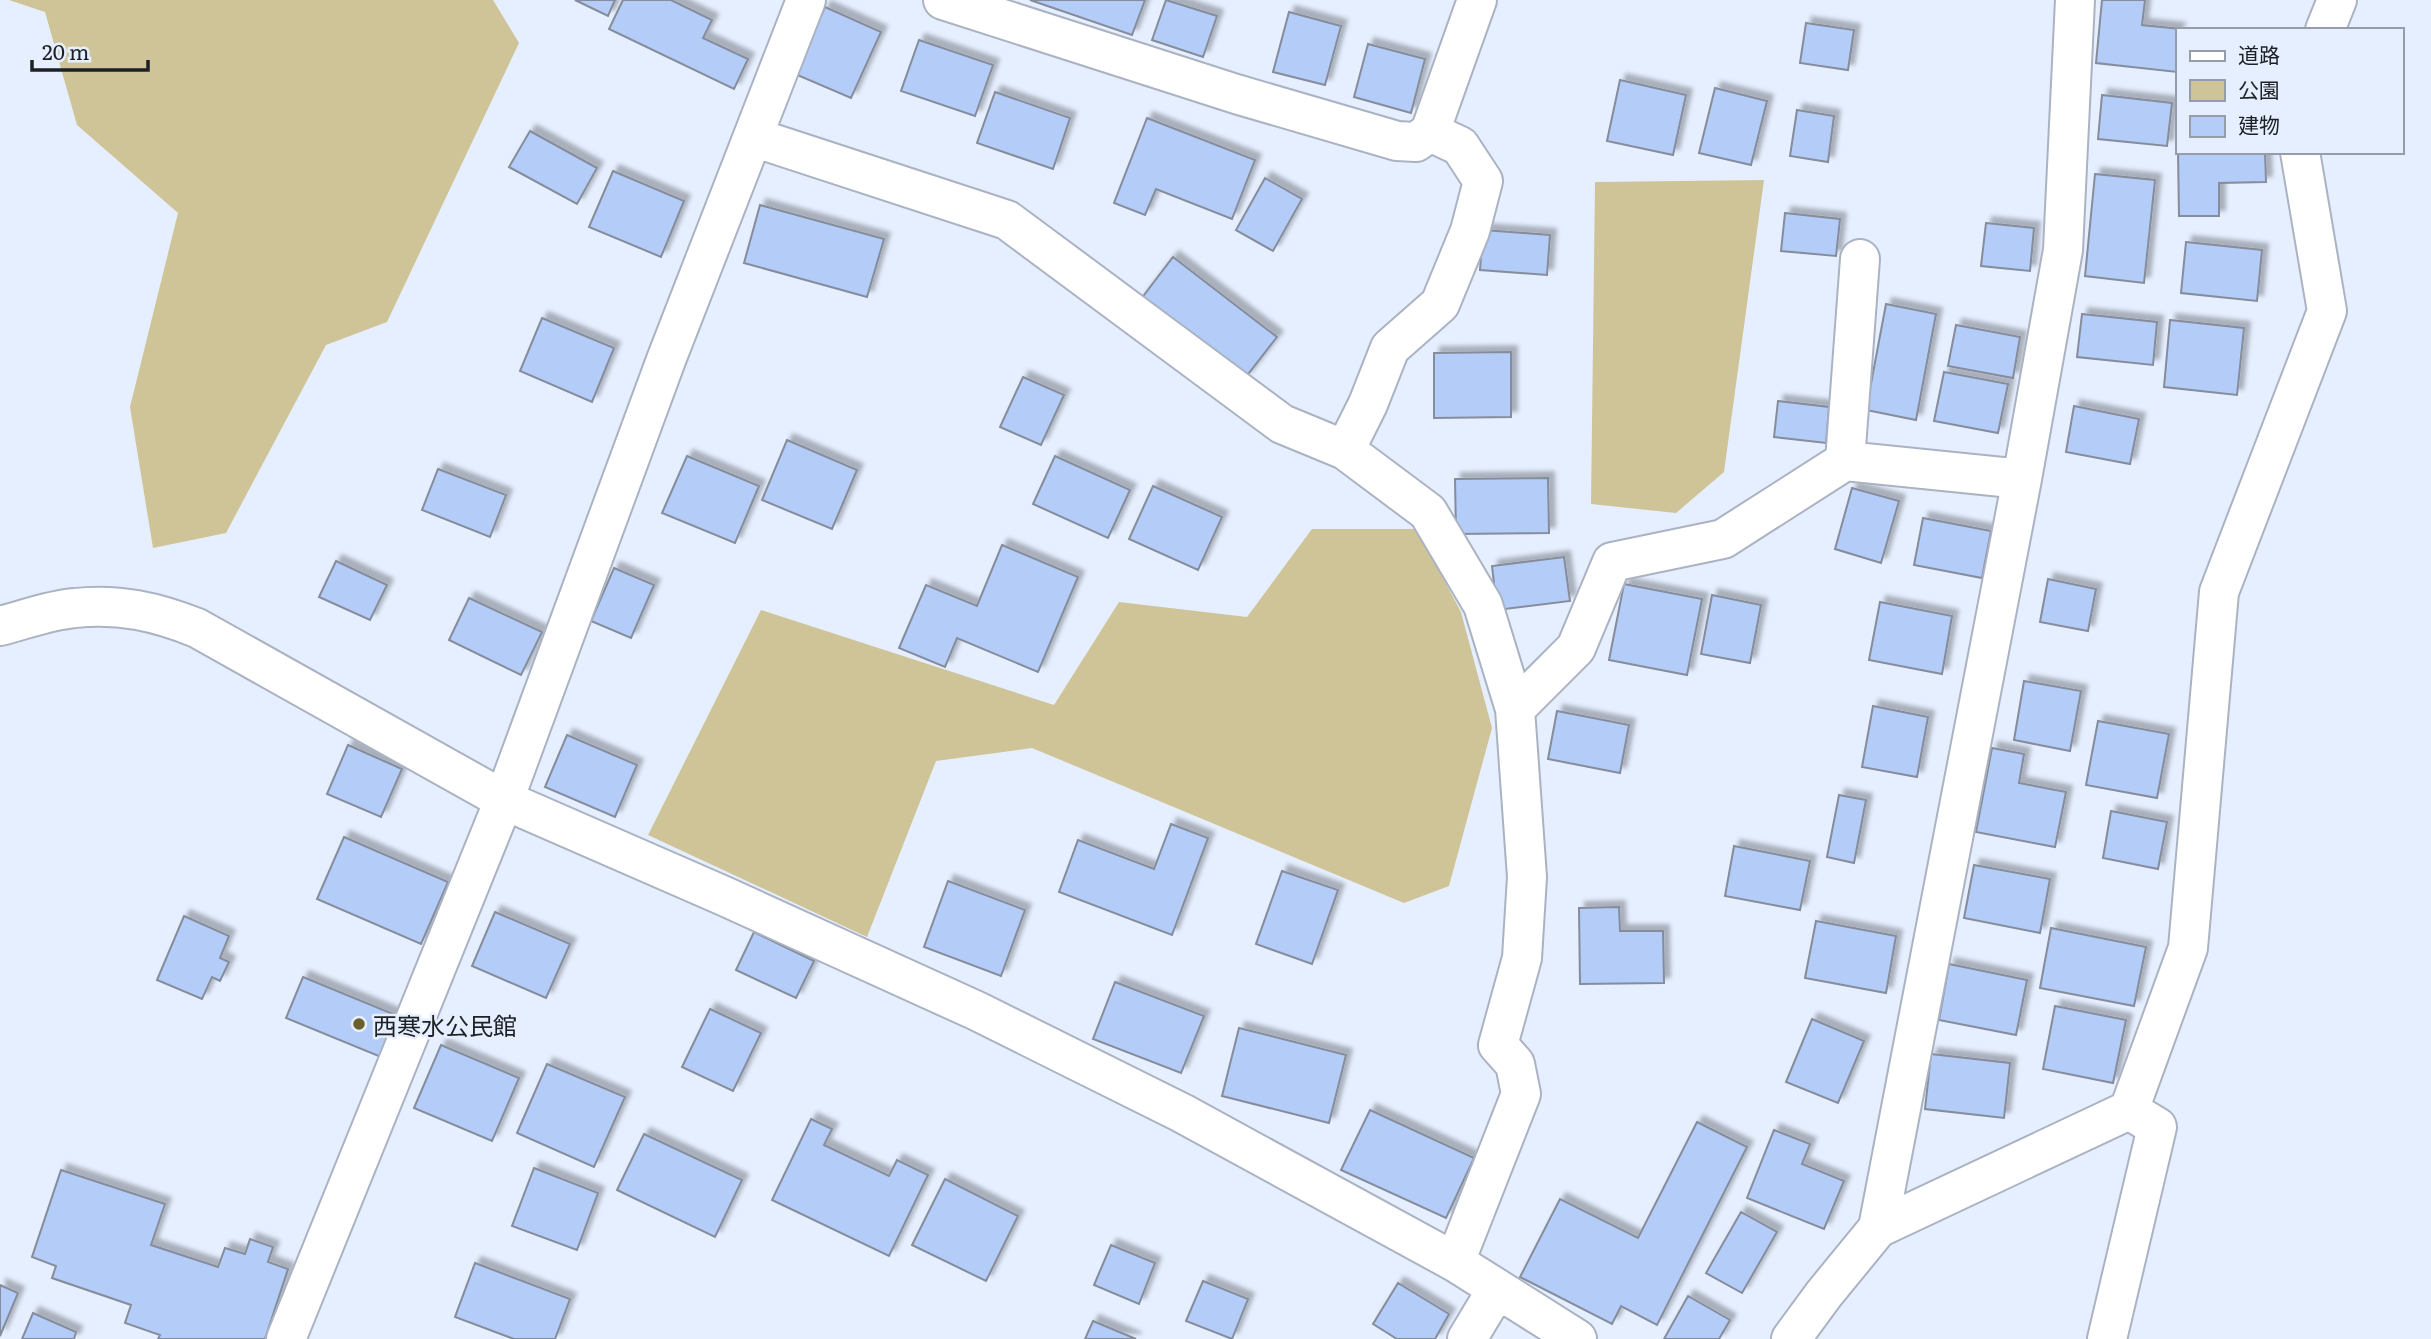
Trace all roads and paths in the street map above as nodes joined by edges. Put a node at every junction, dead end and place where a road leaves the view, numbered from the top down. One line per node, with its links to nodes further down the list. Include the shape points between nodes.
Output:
1 (806, 0): 8 (street)
2 (943, 0): 7 (street, via 1397,141 1416,142)
3 (1477, 0): 7 (street)
4 (2075, 0): 13 (street, via 2063,250)
5 (2337, 0): 6 (street)
6 (2326, 28)
7 (1430, 132): 11 (street, via 1460,146 1483,181 1470,230 1440,304 1390,348)
8 (753, 136): 11 (street, via 1007,220 1282,424); 16 (street)
9 (2300, 154): 17 (street, via 2327,311 2219,592 2188,948)
10 (1860, 259): 12 (street)
11 (1345, 450): 15 (street, via 1428,512 1483,605)
12 (1845, 461): 13 (street); 15 (street, via 1723,539 1612,562 1576,648)
13 (2022, 479): 18 (street)
14 (0, 626): 16 (street, via 73,608 128,607 167,616 197,628)
15 (1515, 709): 19 (street, via 1527,877 1522,958 1498,1045 1515,1064 1521,1094)
16 (505, 800): 19 (street, via 977,1011 1216,1131); 21 (street)
17 (2129, 1110): 18 (street); 25 (street, via 2157,1127)
18 (1878, 1228): 24 (street)
19 (1455, 1262): 20 (street)
20 (1497, 1289): 22 (street); 23 (street)
21 (286, 1339)
22 (1466, 1339)
23 (1577, 1339)
24 (1791, 1339)
25 (2107, 1339)

